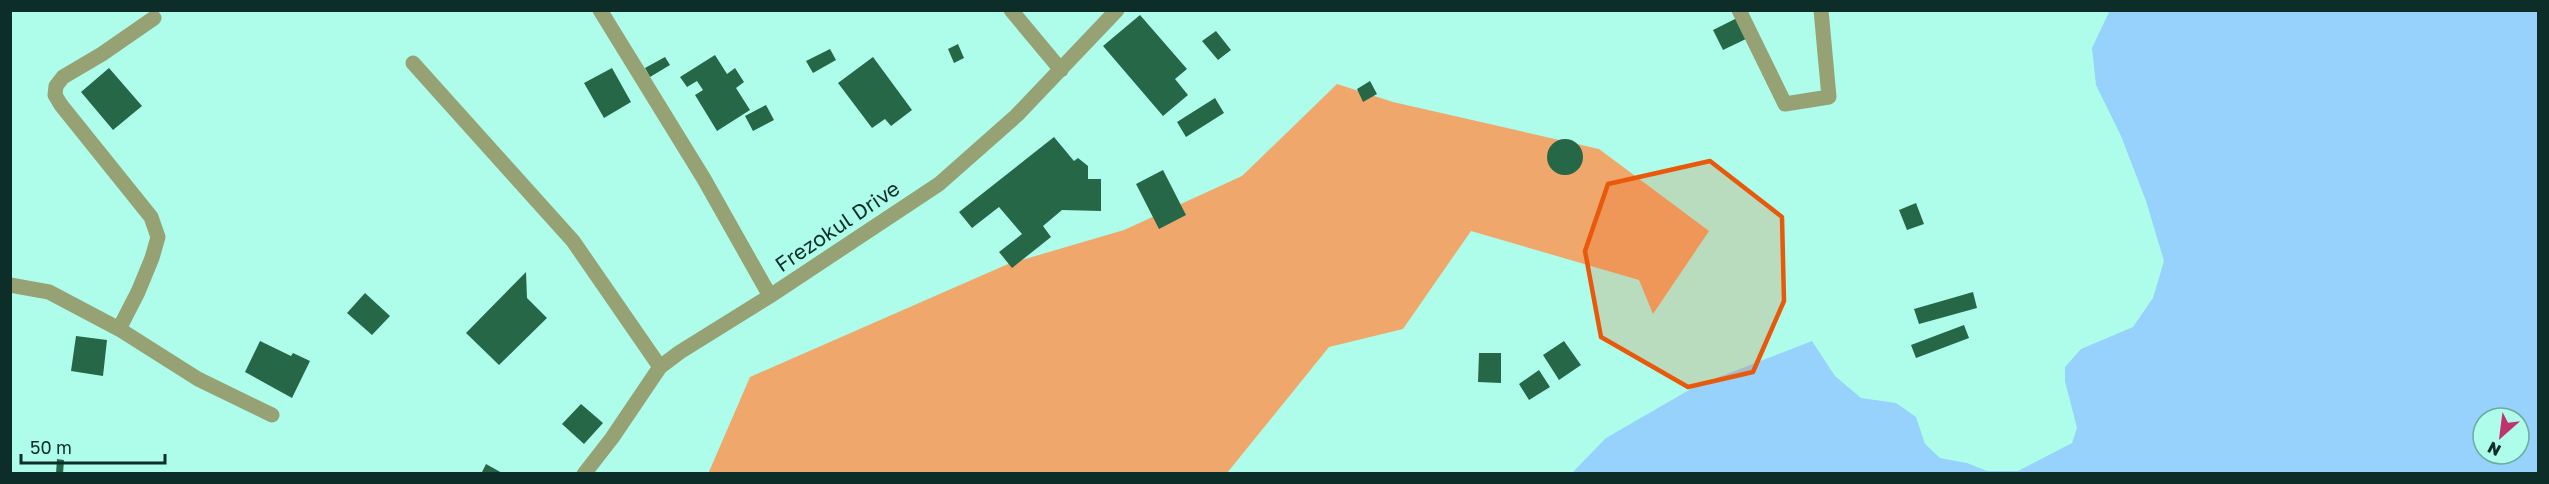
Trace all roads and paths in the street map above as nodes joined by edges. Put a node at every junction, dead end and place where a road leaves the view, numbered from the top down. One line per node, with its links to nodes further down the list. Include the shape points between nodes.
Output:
1 (600, 10): 10 (street, via 704,179)
2 (1011, 10): 8 (street)
3 (1117, 10): 8 (street, Frezokul Drive)
4 (1739, 10): 5 (street, via 1785,104 1829,97)
5 (1821, 10)
6 (154, 18): 11 (street, via 63,77 56,86 55,95 61,105 151,217 158,237 138,292)
7 (413, 63): 12 (street, via 573,241)
8 (1061, 70): 10 (street, Frezokul Drive, via 1017,116 939,184)
9 (10, 285): 11 (street, via 49,292)
10 (770, 296): 12 (street, Frezokul Drive)
11 (119, 329): 13 (street, via 198,380)
12 (660, 367): 14 (street, Frezokul Drive)
13 (272, 415)
14 (584, 474)

